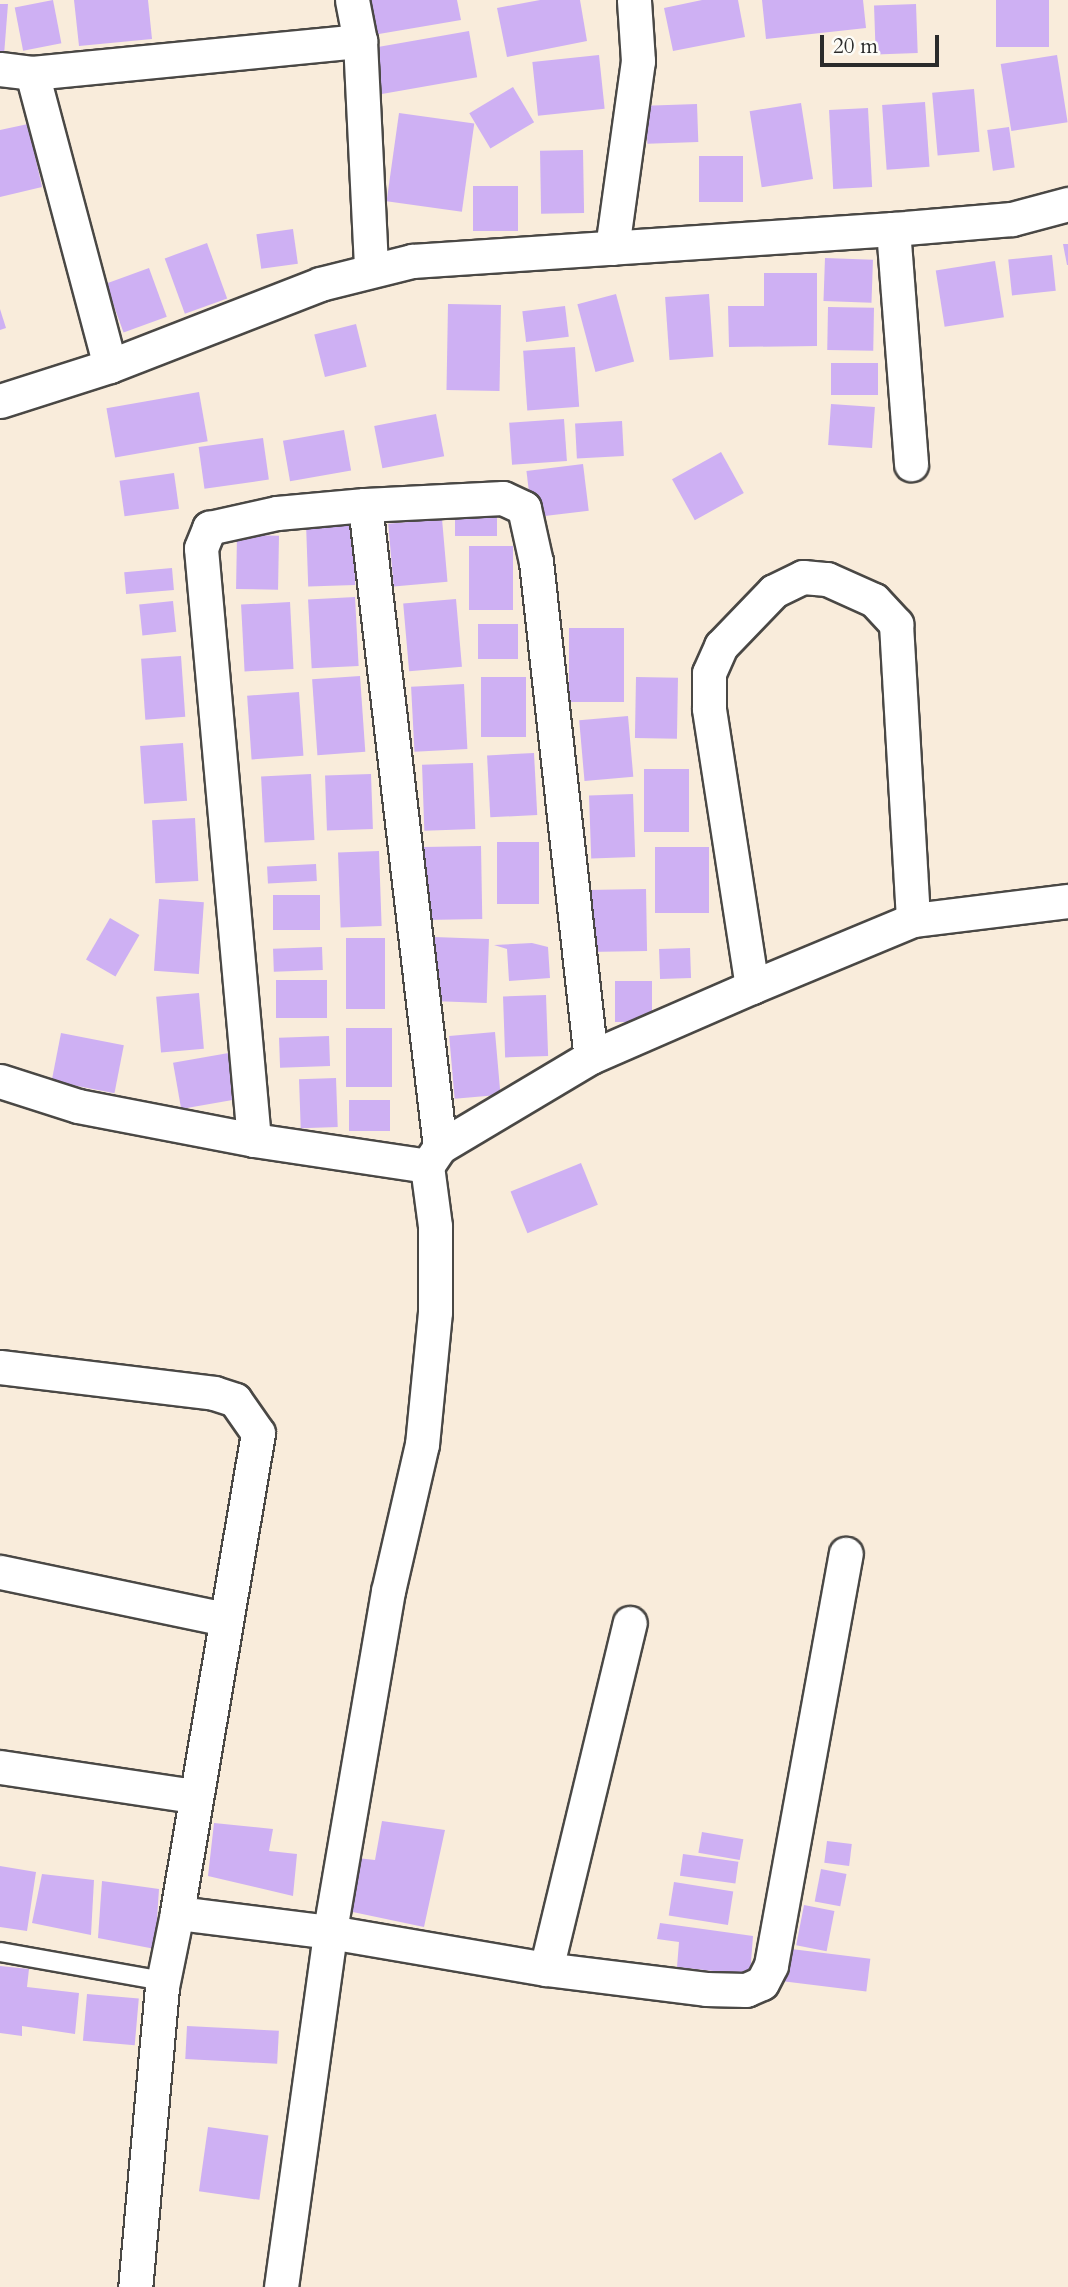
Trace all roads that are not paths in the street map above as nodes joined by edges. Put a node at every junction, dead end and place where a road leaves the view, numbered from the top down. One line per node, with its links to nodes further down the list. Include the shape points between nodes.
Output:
1 (352, 0): 3 (street)
2 (634, 0): 7 (street, via 638,61)
3 (360, 41): 4 (street); 8 (street)
4 (16, 71): 9 (street)
5 (1068, 204): 6 (street, via 1012,219)
6 (894, 229): 7 (street); 11 (street)
7 (612, 248): 8 (street, via 412,261)
8 (371, 270): 9 (street, via 320,284)
9 (110, 366): 10 (street)
10 (0, 401)
11 (911, 464)
12 (365, 505): 16 (street, via 503,498 524,508 536,562); 18 (street, via 277,513 209,528 203,536); 19 (street)
13 (1068, 901): 14 (street)
14 (913, 920): 15 (street); 15 (street, via 896,624 874,600 827,579 803,578 774,591 721,646 709,673 709,708)
15 (752, 987): 16 (street)
16 (591, 1057): 19 (street)
17 (0, 1081): 18 (street, via 78,1106)
18 (254, 1140): 19 (street)
19 (433, 1156): 28 (street, via 435,1312 422,1444 388,1591)
20 (0, 1367): 23 (street, via 195,1389 235,1400 258,1433)
21 (846, 1554): 30 (street, via 771,1965 762,1983 746,1990 706,1989)
22 (0, 1572): 23 (street)
23 (225, 1619): 26 (street)
24 (630, 1623): 30 (street)
25 (0, 1768): 26 (street)
26 (195, 1796): 27 (street)
27 (177, 1913): 28 (street); 31 (street)
28 (330, 1932): 30 (street); 33 (street)
29 (0, 1952): 31 (lane)
30 (546, 1969)
31 (163, 1981): 32 (street)
32 (135, 2287)
33 (281, 2287)

